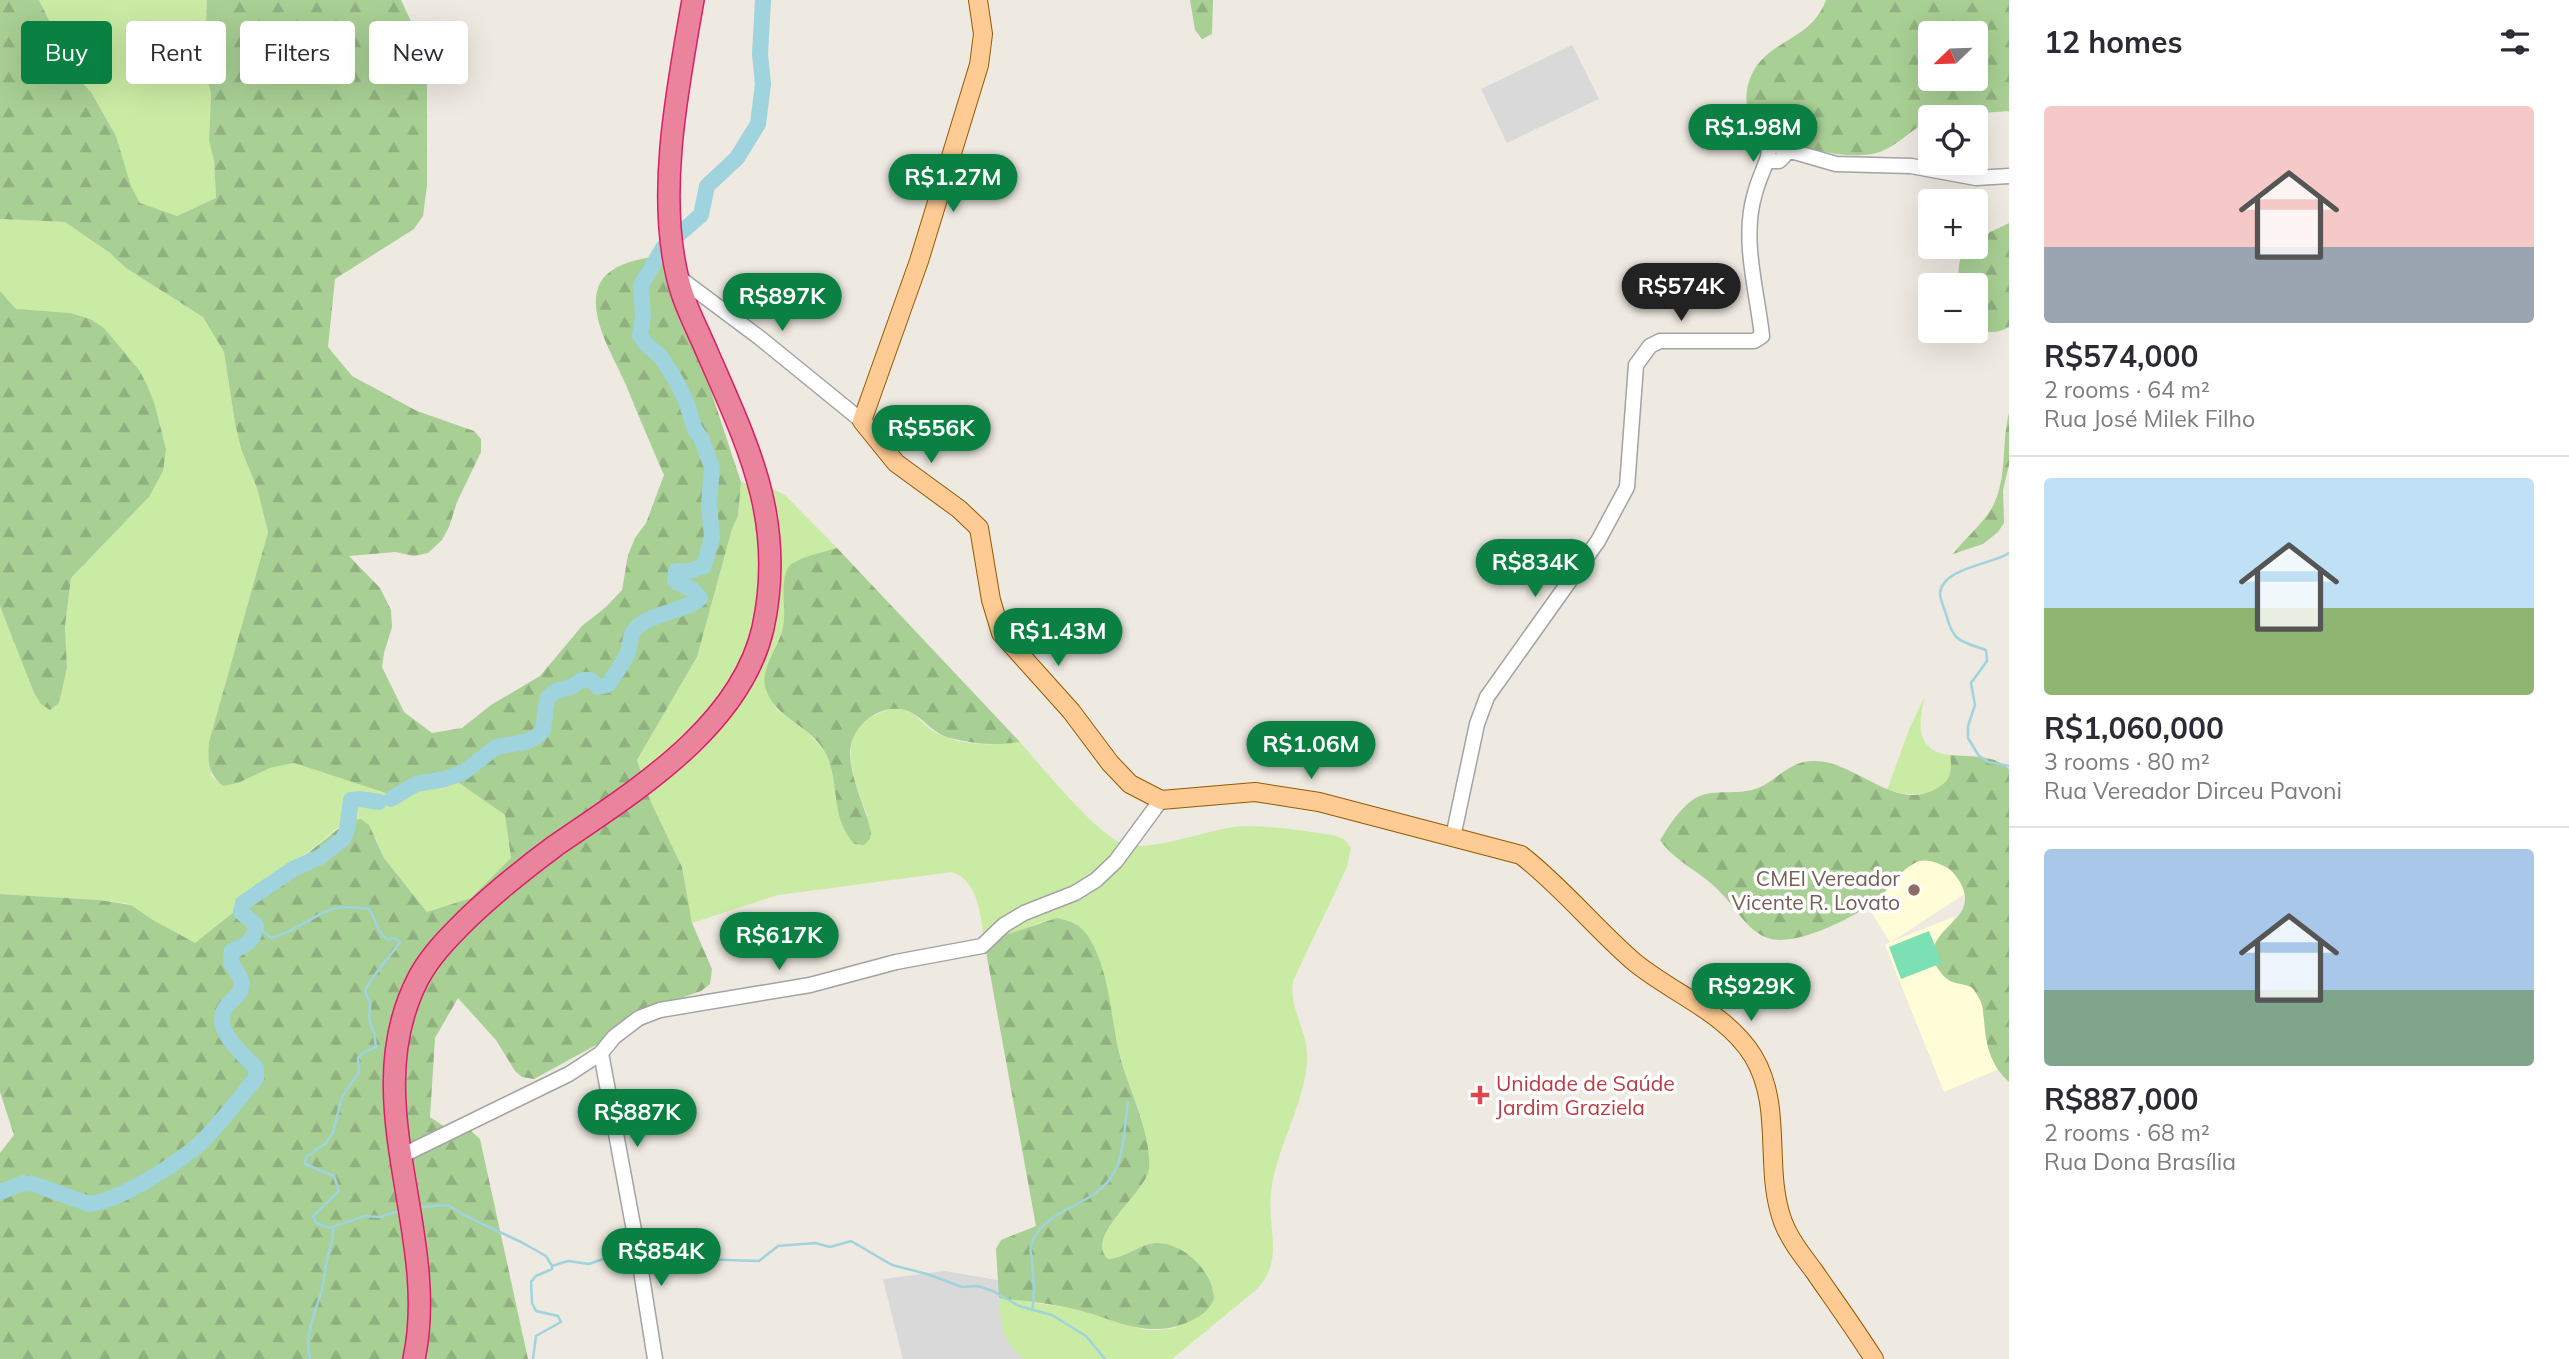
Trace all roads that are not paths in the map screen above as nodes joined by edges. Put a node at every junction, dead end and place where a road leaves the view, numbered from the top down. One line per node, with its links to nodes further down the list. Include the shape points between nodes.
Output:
1 (693, 0): 4 (highway, via 670,184 670,237)
2 (978, 0): 5 (main road, via 984,34 979,65 919,261)
3 (2009, 176): 7 (street, via 1960,177 1911,166 1836,164 1779,156 1758,186 1751,219 1752,271 1762,335 1754,341 1660,341 1650,346 1636,365 1627,487 1598,541 1488,697 1477,724)
4 (676, 267): 5 (street); 9 (highway, via 684,299 758,474 770,533 771,576 762,631 745,674 722,709 681,754 492,895 433,954 408,1003 396,1057 394,1102)
5 (862, 421): 6 (main road, via 896,463 979,528 991,600 1002,633 1130,784)
6 (1161, 800): 7 (main road, via 1280,795); 8 (street, via 1116,861 1096,880 1024,913 982,946 895,962 810,985 660,1010 639,1018)
7 (1452, 837): 12 (main road, via 1521,855 1633,961 1717,1019 1745,1045 1768,1087 1775,1192 1782,1221)
8 (601, 1053): 9 (street, via 569,1074); 11 (street)
9 (401, 1156): 10 (highway, via 420,1298)
10 (414, 1359)
11 (655, 1359)
12 (1874, 1359)

